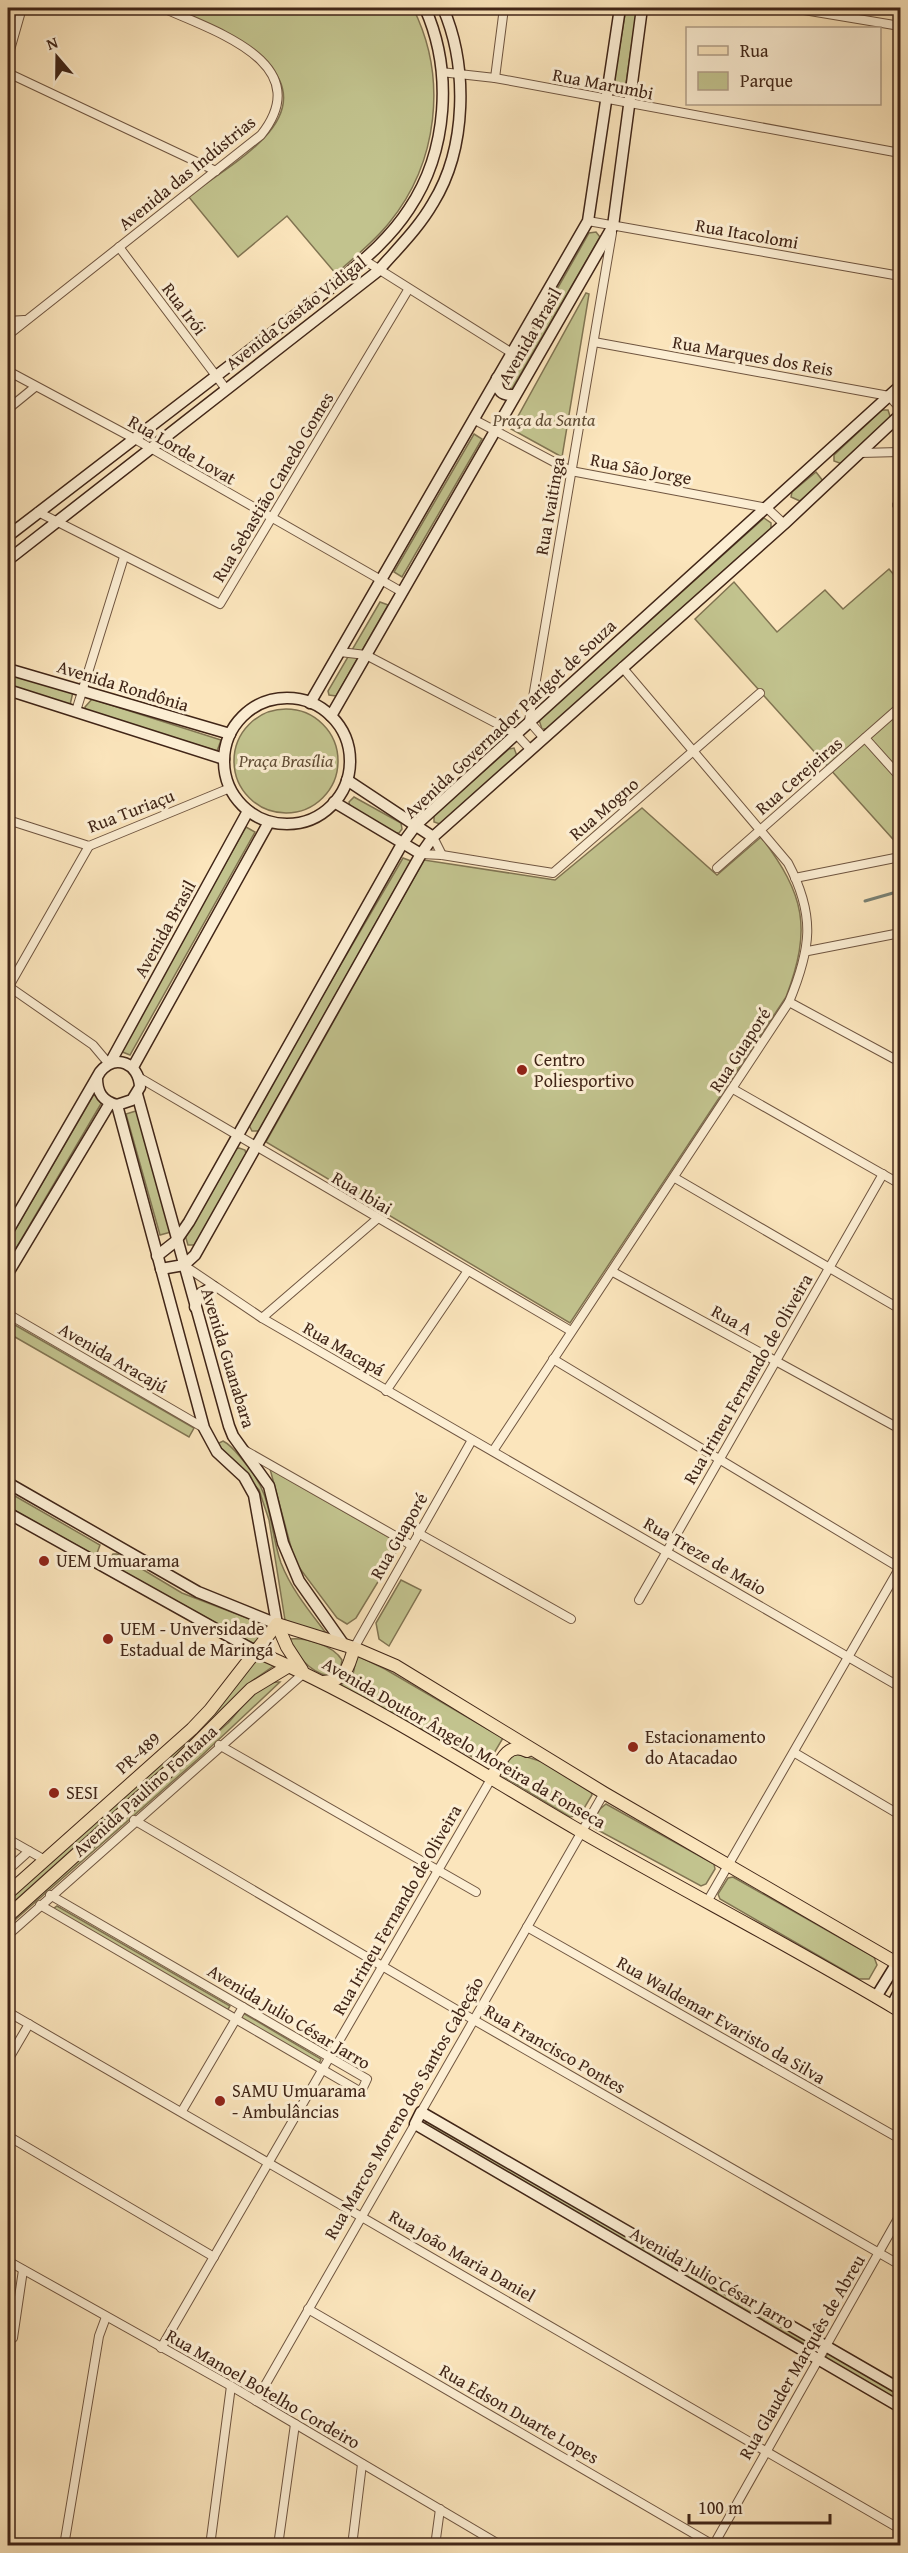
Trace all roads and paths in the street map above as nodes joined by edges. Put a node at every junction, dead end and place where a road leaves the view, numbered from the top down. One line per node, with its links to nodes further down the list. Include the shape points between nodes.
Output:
1 (22, 8): 10 (street)
2 (163, 8): 18 (street, Avenida das Indústrias, via 246,48 269,69 276,83 278,106 273,120 261,135)
3 (425, 8): 11 (street, Avenida Gastão Vidigal, via 436,38)
4 (443, 8): 12 (street, Avenida Gastão Vidigal, via 452,31)
5 (504, 8): 14 (street)
6 (620, 8): 15 (street, Avenida Brasil)
7 (642, 8): 16 (street, Avenida Brasil)
8 (792, 8): 9 (street)
9 (900, 26)
10 (8, 57)
11 (441, 72): 12 (street, Rua Marumbi); 22 (street, Avenida Gastão Vidigal, via 441,130 422,187 402,219)
12 (458, 72): 14 (street, Rua Marumbi); 23 (street, Avenida Gastão Vidigal, via 460,112 441,187 411,234)
13 (8, 73): 18 (street)
14 (495, 78): 15 (street, Rua Marumbi)
15 (606, 100): 16 (street, Rua Marumbi); 19 (street, Avenida Brasil)
16 (628, 104): 17 (street, Rua Marumbi); 20 (street, Avenida Brasil)
17 (900, 153)
18 (216, 171): 21 (street, Avenida das Indústrias)
19 (588, 221): 20 (street, Rua Itacolomi); 30 (street, Avenida Brasil)
20 (613, 226): 24 (street, Rua Itacolomi); 29 (street, Rua Ivaitinga); 37 (street, Avenida Brasil)
21 (119, 247): 26 (street, Avenida das Indústrias); 32 (street, Rua Irói)
22 (364, 260): 23 (street); 32 (street, Avenida Gastão Vidigal)
23 (378, 271): 25 (street); 36 (street, Avenida Gastão Vidigal)
24 (900, 276)
25 (408, 290): 30 (street); 53 (street, Rua Sebastião Canedo Gomes)
26 (24, 320): 27 (street); 28 (street, Avenida das Indústrias)
27 (8, 321)
28 (8, 335)
29 (594, 342): 38 (street, Rua Marques dos Reis); 48 (street, Rua Ivaitinga)
30 (512, 353): 33 (street, Avenida Brasil)
31 (8, 371): 35 (street, Rua Lorde Lovat)
32 (217, 376): 36 (street, Rua Irói); 44 (street, Avenida Gastão Vidigal)
33 (497, 377): 37 (street, via 499,391); 42 (street, Avenida Brasil)
34 (900, 386): 38 (street, Avenida Governador Parigot de Souza)
35 (35, 387): 40 (street); 44 (street, Rua Lorde Lovat)
36 (226, 389): 45 (street, Avenida Gastão Vidigal)
37 (515, 395): 43 (street, Avenida Brasil)
38 (889, 396): 39 (street); 50 (street, Avenida Governador Parigot de Souza)
39 (900, 408)
40 (8, 409)
41 (900, 415): 47 (street, Avenida Governador Parigot de Souza)
42 (473, 419): 43 (street, Rua São Jorge); 59 (street, Avenida Brasil)
43 (494, 432): 48 (street, Rua São Jorge); 60 (street, Avenida Brasil)
44 (133, 438): 45 (street, Rua Lorde Lovat); 52 (street, Avenida Gastão Vidigal)
45 (150, 448): 53 (street, Rua Lorde Lovat); 54 (street, Avenida Gastão Vidigal)
46 (900, 452): 47 (street)
47 (859, 453): 55 (street, Avenida Governador Parigot de Souza)
48 (571, 471): 50 (street, Rua São Jorge); 72 (street, Rua Ivaitinga)
49 (900, 502): 51 (street)
50 (767, 508): 55 (street); 72 (street, Avenida Governador Parigot de Souza)
51 (900, 508)
52 (38, 512): 54 (street, Rua Sebastião Canedo Gomes); 56 (street, Avenida Gastão Vidigal)
53 (270, 518): 57 (street, Rua Sebastião Canedo Gomes, via 220,604); 59 (street, Rua Lorde Lovat)
54 (56, 523): 57 (street, Rua Sebastião Canedo Gomes); 58 (street, Avenida Gastão Vidigal)
55 (784, 524): 63 (street, Avenida Governador Parigot de Souza)
56 (8, 536)
57 (124, 557): 66 (street)
58 (8, 560)
59 (381, 581): 60 (street, Rua Lorde Lovat); 61 (street, Avenida Brasil)
60 (402, 592): 62 (street, Avenida Brasil)
61 (340, 652): 62 (street); 68 (street, Avenida Brasil)
62 (366, 655): 71 (street, Avenida Brasil); 74 (street)
63 (622, 667): 75 (street, Avenida Governador Parigot de Souza); 78 (street, Rua Guaporé)
64 (8, 669): 66 (street, Avenida Rondônia)
65 (8, 690): 70 (street)
66 (82, 690): 70 (street); 73 (street, Avenida Rondônia)
67 (760, 693): 78 (street, Rua Mogno)
68 (310, 703): 71 (street); 73 (street, via 287,699 264,703 244,716)
69 (900, 707): 76 (street, Rua Cerejeiras)
70 (76, 711): 79 (street)
71 (331, 716): 81 (street, via 343,733 349,753)
72 (529, 721): 74 (street, Avenida Governador Parigot de Souza); 75 (street)
73 (230, 734): 79 (street)
74 (515, 734): 77 (street); 87 (street, Avenida Governador Parigot de Souza)
75 (543, 737): 77 (street, Avenida Governador Parigot de Souza)
76 (865, 738): 80 (street); 88 (street, Rua Cerejeiras)
77 (530, 748): 89 (street, Avenida Governador Parigot de Souza)
78 (694, 751): 88 (street, Rua Guaporé); 93 (street, Rua Mogno, via 553,873)
79 (224, 759): 82 (street)
80 (900, 777)
81 (347, 780): 83 (street); 87 (street)
82 (230, 788): 84 (street); 91 (street, Rua Turiaçu)
83 (334, 802): 86 (street, via 321,814 304,821); 90 (street)
84 (249, 811): 86 (street); 102 (street, Avenida Brasil)
85 (8, 820): 91 (street, Rua Turiaçu)
86 (269, 822): 103 (street)
87 (416, 825): 89 (street); 90 (street, Avenida Governador Parigot de Souza)
88 (761, 830): 95 (street, Rua Cerejeiras); 96 (street, Rua Guaporé)
89 (433, 837): 92 (street, Avenida Governador Parigot de Souza); 93 (street)
90 (402, 844): 92 (street); 109 (street, Avenida Governador Parigot de Souza)
91 (89, 846): 99 (street)
92 (421, 854): 93 (street, Rua Mogno); 110 (street, Avenida Governador Parigot de Souza)
93 (442, 855)
94 (900, 857): 96 (street)
95 (717, 868)
96 (795, 878): 98 (street, Rua Guaporé, via 808,919)
97 (900, 933): 98 (street)
98 (808, 951): 100 (street, Rua Guaporé)
99 (8, 987): 102 (street, via 93,1045)
100 (789, 1002): 101 (street); 106 (street, Rua Guaporé)
101 (900, 1062)
102 (110, 1063): 103 (street); 104 (street)
103 (133, 1067): 105 (street)
104 (98, 1078): 108 (street, via 97,1088 102,1097); 117 (street)
105 (140, 1078): 107 (street); 109 (street, Rua Ibiai)
106 (733, 1089): 111 (street); 112 (street, Rua Guaporé)
107 (137, 1094): 108 (street, via 125,1104); 114 (street, Avenida Guanabara)
108 (113, 1104): 119 (street); 125 (street)
109 (237, 1134): 110 (street, Rua Ibiai); 116 (street, Avenida Governador Parigot de Souza)
110 (257, 1146): 115 (street, Rua Ibiai); 120 (street, Avenida Governador Parigot de Souza, via 195,1255)
111 (883, 1174): 113 (street); 121 (street, Rua Irineu Fernando de Oliveira)
112 (675, 1178): 121 (street); 124 (street, Rua Guaporé)
113 (900, 1184)
114 (171, 1219): 116 (street); 118 (street, Avenida Guanabara)
115 (377, 1219): 123 (street, Rua Ibiai); 130 (street)
116 (189, 1222): 118 (street, Avenida Governador Parigot de Souza)
117 (8, 1231)
118 (176, 1240): 119 (street, Avenida Governador Parigot de Souza); 120 (street, Avenida Guanabara)
119 (157, 1256): 122 (street)
120 (183, 1265): 122 (street); 126 (street, Rua Macapá); 127 (street, Avenida Guanabara)
121 (830, 1268): 128 (street); 133 (street, Rua Irineu Fernando de Oliveira)
122 (161, 1269): 135 (street)
123 (467, 1272): 131 (street, Rua Ibiai); 134 (street)
124 (612, 1272): 131 (street, Rua Guaporé); 133 (street, Rua A)
125 (8, 1273)
126 (213, 1287): 127 (street, via 200,1294); 130 (street, Rua Macapá)
127 (195, 1308): 138 (street, Avenida Guanabara, via 229,1426)
128 (900, 1309)
129 (8, 1314): 135 (street, Avenida Aracajú)
130 (262, 1318): 134 (street, Rua Macapá)
131 (571, 1331): 132 (street, Rua Guaporé)
132 (553, 1359): 139 (street, Rua Guaporé); 140 (street)
133 (776, 1361): 136 (street, Rua A); 140 (street, Rua Irineu Fernando de Oliveira)
134 (386, 1391): 137 (street, Rua Macapá)
135 (204, 1428): 149 (street, via 217,1452 244,1478 254,1495)
136 (900, 1429)
137 (472, 1440): 139 (street, Rua Macapá); 143 (street, Rua Guaporé)
138 (246, 1451): 144 (street); 152 (street, Avenida Guanabara, via 274,1498 283,1543 299,1581)
139 (493, 1451): 145 (street, Rua Treze de Maio)
140 (720, 1460): 145 (street, Rua Irineu Fernando de Oliveira); 146 (street)
141 (8, 1483): 149 (street, Avenida Doutor Ângelo Moreira da Fonseca, via 198,1592)
142 (8, 1513): 153 (street, Avenida Doutor Ângelo Moreira da Fonseca)
143 (418, 1533): 144 (street, Rua Guaporé); 148 (street)
144 (411, 1545): 152 (street, Rua Guaporé)
145 (667, 1551): 147 (street, Rua Irineu Fernando de Oliveira); 154 (street, Rua Treze de Maio)
146 (900, 1567): 154 (street)
147 (639, 1600)
148 (571, 1619)
149 (278, 1624): 150 (main road, Avenida Doutor Ângelo Moreira da Fonseca); 151 (main road); 153 (main road, PR-489 / PR-489)
150 (301, 1631): 151 (main road); 152 (main road, Avenida Doutor Ângelo Moreira da Fonseca)
151 (282, 1637): 153 (main road); 156 (main road)
152 (349, 1646): 157 (main road, via 344,1675); 161 (main road, Avenida Doutor Ângelo Moreira da Fonseca, via 396,1666)
153 (257, 1649): 155 (main road, Avenida Doutor Ângelo Moreira da Fonseca); 169 (main road, PR-489 / PR-489, via 192,1729)
154 (848, 1656): 158 (street, Rua Treze de Maio); 160 (street)
155 (289, 1666): 156 (main road, Avenida Doutor Ângelo Moreira da Fonseca); 178 (main road, PR-489 / PR-489, via 251,1689 170,1770)
156 (304, 1672): 157 (main road, Avenida Doutor Ângelo Moreira da Fonseca); 159 (street, Avenida Paulino Fontana)
157 (323, 1682): 162 (main road, Avenida Doutor Ângelo Moreira da Fonseca)
158 (900, 1688)
159 (219, 1745): 165 (street, Avenida Paulino Fontana); 172 (street)
160 (795, 1753): 164 (street); 170 (street)
161 (542, 1755): 162 (main road, via 522,1748 511,1749); 163 (main road, Avenida Doutor Ângelo Moreira da Fonseca)
162 (491, 1779): 166 (main road, Avenida Doutor Ângelo Moreira da Fonseca); 172 (street, Rua Irineu Fernando de Oliveira)
163 (604, 1792): 166 (street, Rua Marcos Moreno dos Santos Cabeção); 170 (main road, Avenida Doutor Ângelo Moreira da Fonseca)
164 (900, 1815)
165 (134, 1820): 175 (street, Avenida Paulino Fontana); 182 (street, Rua Francisco Pontes)
166 (581, 1831): 176 (main road, Avenida Doutor Ângelo Moreira da Fonseca); 179 (street, Rua Marcos Moreno dos Santos Cabeção)
167 (8, 1839): 168 (street)
168 (29, 1851): 169 (street); 171 (street)
169 (45, 1860): 174 (main road, PR-489 / PR-489)
170 (729, 1864): 176 (street); 181 (main road, Avenida Doutor Ângelo Moreira da Fonseca)
171 (8, 1870)
172 (437, 1871): 173 (street); 182 (street, Rua Irineu Fernando de Oliveira)
173 (476, 1892)
174 (8, 1893)
175 (51, 1895): 177 (street, Avenida Paulino Fontana); 185 (street, Avenida Julio César Jarro)
176 (707, 1902): 184 (main road, Avenida Doutor Ângelo Moreira da Fonseca)
177 (40, 1905): 180 (street, Avenida Paulino Fontana); 188 (street, Avenida Julio César Jarro)
178 (8, 1916)
179 (527, 1927): 189 (street, Rua Marcos Moreno dos Santos Cabeção); 198 (street, Rua Waldemar Evaristo da Silva)
180 (8, 1935)
181 (899, 1962): 184 (street)
182 (383, 1965): 189 (street, Rua Francisco Pontes); 191 (street, Rua Irineu Fernando de Oliveira)
183 (900, 1990): 186 (street)
184 (876, 1996): 186 (main road, Avenida Doutor Ângelo Moreira da Fonseca)
185 (243, 2007): 188 (street); 191 (street, Avenida Julio César Jarro)
186 (896, 2008)
187 (8, 2012): 190 (street, Rua João Maria Daniel)
188 (235, 2019): 193 (street, Avenida Julio César Jarro); 194 (street)
189 (474, 2020): 195 (street, Rua Marcos Moreno dos Santos Cabeção); 202 (street, Rua Francisco Pontes)
190 (29, 2024): 192 (street); 194 (street, Rua João Maria Daniel)
191 (329, 2057): 193 (street); 193 (street, Avenida Julio César Jarro, via 367,2079 361,2092)
192 (8, 2061)
193 (322, 2070): 199 (street)
194 (182, 2111): 199 (street, Rua João Maria Daniel)
195 (421, 2112): 196 (street, Rua Marcos Moreno dos Santos Cabeção); 210 (street, Avenida Julio César Jarro)
196 (414, 2124): 200 (street, Rua Marcos Moreno dos Santos Cabeção); 212 (street, Avenida Julio César Jarro)
197 (8, 2136): 203 (street)
198 (900, 2139)
199 (269, 2161): 200 (street, Rua João Maria Daniel); 203 (street)
200 (362, 2215): 207 (street, Rua Marcos Moreno dos Santos Cabeção); 218 (street, Rua João Maria Daniel)
201 (900, 2216): 202 (street, Rua Glauder Marquês de Abreu)
202 (879, 2253): 205 (street, Rua Francisco Pontes); 210 (street, Rua Glauder Marquês de Abreu)
203 (214, 2257): 211 (street)
204 (8, 2261): 206 (street, Rua Manoel Botelho Cordeiro)
205 (900, 2265)
206 (23, 2270): 208 (street, Rua Manoel Botelho Cordeiro); 209 (street)
207 (308, 2309): 215 (street, Rua Marcos Moreno dos Santos Cabeção); 222 (street, Rua Edson Duarte Lopes)
208 (106, 2317): 211 (street, Rua Manoel Botelho Cordeiro); 223 (street, via 99,2336)
209 (13, 2338)
210 (826, 2347): 212 (street, Rua Glauder Marquês de Abreu); 214 (street, Avenida Julio César Jarro)
211 (161, 2348): 213 (street, Rua Manoel Botelho Cordeiro)
212 (819, 2360): 216 (street, Avenida Julio César Jarro); 218 (street, Rua Glauder Marquês de Abreu)
213 (231, 2386): 215 (street, Rua Manoel Botelho Cordeiro); 224 (street)
214 (900, 2389)
215 (256, 2401): 217 (street, Rua Manoel Botelho Cordeiro)
216 (900, 2407)
217 (295, 2424): 219 (street, Rua Manoel Botelho Cordeiro); 225 (street)
218 (767, 2450): 221 (street, Rua João Maria Daniel); 222 (street, Rua Glauder Marquês de Abreu)
219 (362, 2464): 220 (street, Rua Manoel Botelho Cordeiro); 226 (street)
220 (440, 2509): 227 (street); 228 (street, Rua Manoel Botelho Cordeiro)
221 (900, 2529)
222 (714, 2545)
223 (64, 2546)
224 (210, 2546)
225 (278, 2546)
226 (352, 2546)
227 (435, 2546)
228 (502, 2546)

